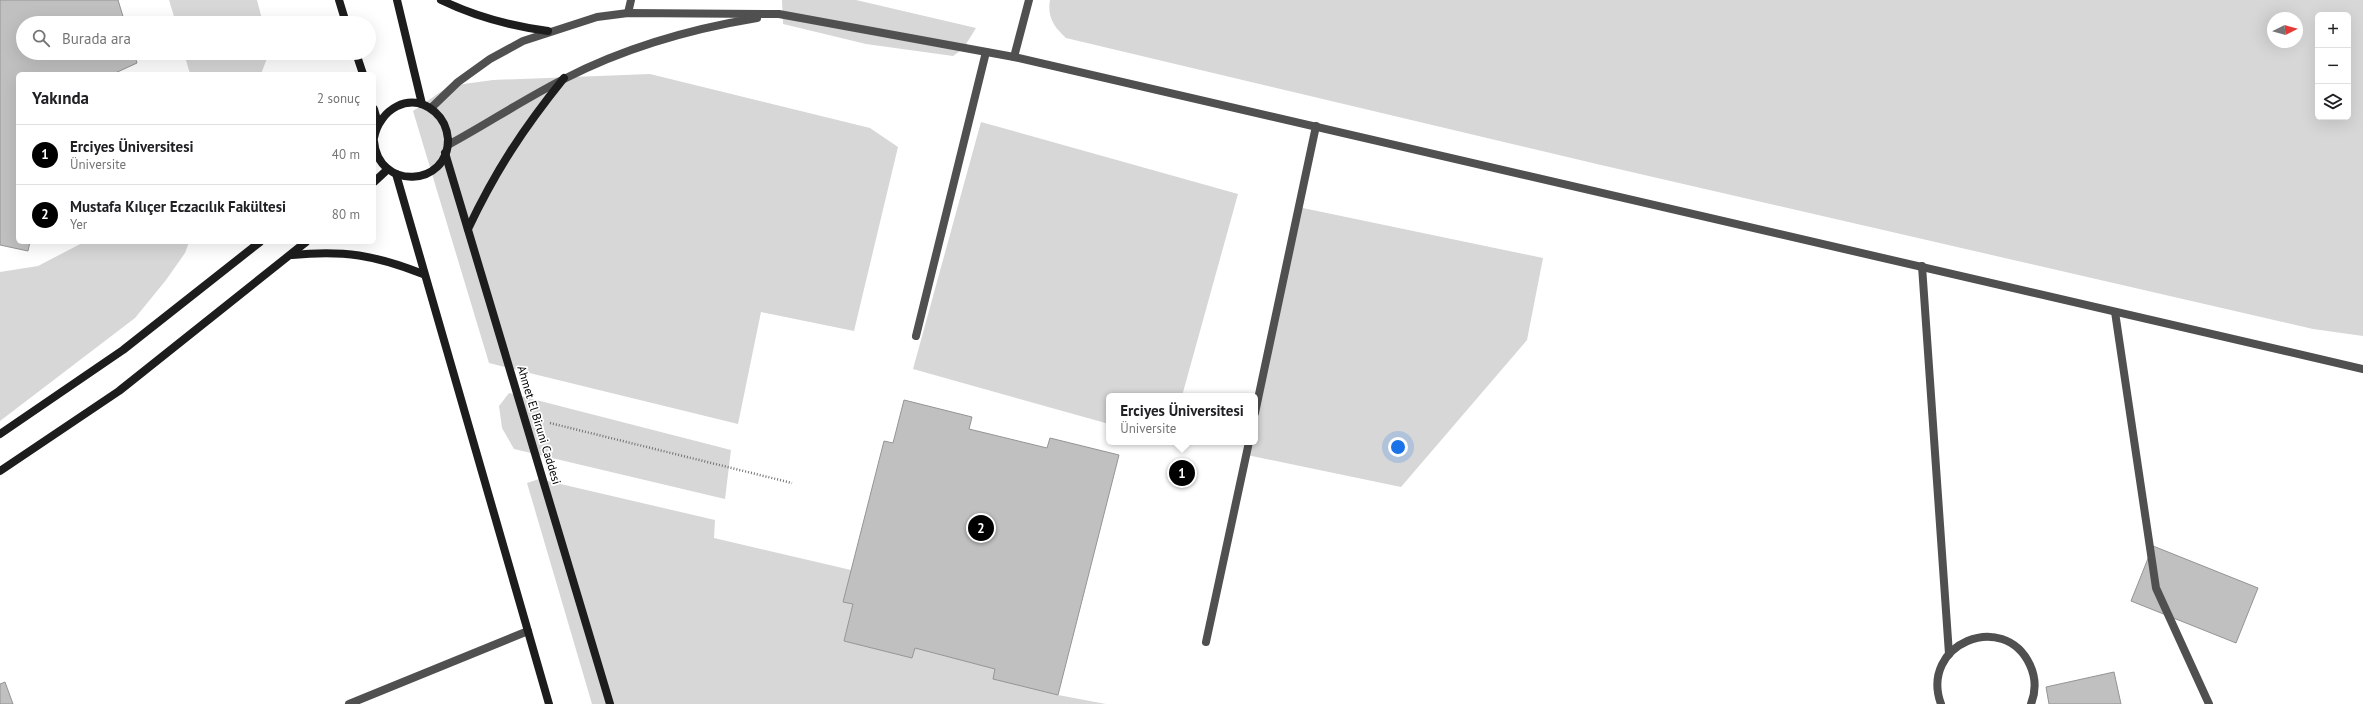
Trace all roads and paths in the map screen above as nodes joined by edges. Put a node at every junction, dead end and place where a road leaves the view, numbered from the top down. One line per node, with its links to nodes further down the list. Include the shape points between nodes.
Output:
1 (339, 0): 8 (street)
2 (397, 0): 15 (street)
3 (441, 0): 9 (street, via 492,21)
4 (631, 0): 6 (street)
5 (1029, 0): 11 (street)
6 (628, 13): 7 (street); 9 (street, via 597,17)
7 (779, 14): 10 (street); 14 (street, via 724,23 669,37 616,55)
8 (344, 16)
9 (548, 31): 16 (street, via 490,59 458,82)
10 (986, 52): 11 (street); 31 (street)
11 (1014, 57): 17 (street)
12 (358, 60): 13 (street)
13 (362, 72)
14 (564, 78): 20 (street); 24 (street, via 507,154)
15 (422, 104): 16 (street); 18 (street, via 397,105 390,110)
16 (430, 108): 20 (street, via 446,128)
17 (1316, 126): 28 (street); 33 (street)
18 (376, 131)
19 (376, 141): 21 (street, via 378,156)
20 (447, 149): 22 (street, via 436,167 421,176); 24 (street, Ahmet El Biruni Caddesi)
21 (388, 169): 22 (street); 23 (street)
22 (396, 174): 29 (street)
23 (376, 180)
24 (468, 229): 34 (street, Ahmet El Biruni Caddesi)
25 (257, 244): 35 (street, via 123,350)
26 (304, 244): 27 (street)
27 (292, 255): 29 (street, via 326,251 361,254); 37 (street, via 119,392)
28 (1922, 266): 30 (street); 41 (street)
29 (423, 274): 39 (street)
30 (2115, 312): 32 (street); 47 (street, via 2156,588)
31 (916, 336)
32 (2363, 369)
33 (1258, 399)
34 (524, 417): 38 (path); 44 (street, Ahmet El Biruni Caddesi)
35 (0, 434)
36 (1248, 445): 40 (street)
37 (0, 470)
38 (792, 483)
39 (528, 630): 42 (street); 43 (street)
40 (1206, 642)
41 (1949, 654): 45 (street, via 1943,661 1938,678); 46 (street, via 1963,642 1977,638 1990,637 2008,642 2023,654 2032,669 2035,688)
42 (349, 704)
43 (549, 704)
44 (610, 704)
45 (1941, 704)
46 (2031, 704)
47 (2209, 704)

